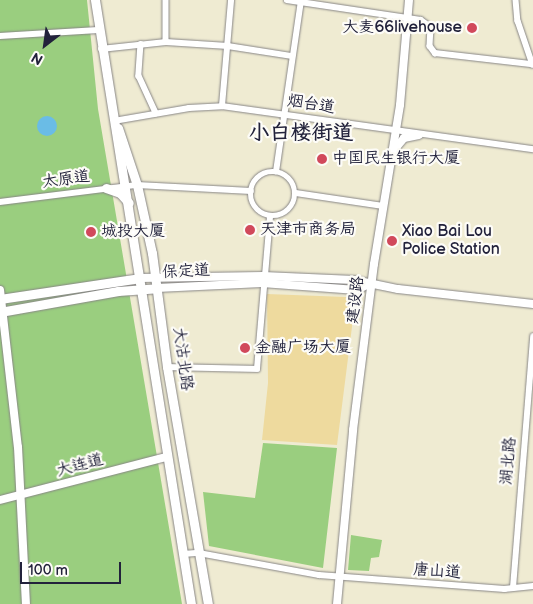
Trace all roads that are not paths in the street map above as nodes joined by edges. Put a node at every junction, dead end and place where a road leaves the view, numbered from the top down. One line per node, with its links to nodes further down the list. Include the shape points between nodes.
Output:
1 (95, 0): 9 (main road, 大沽北路)
2 (166, 0): 11 (street)
3 (231, 0): 13 (street)
4 (287, 0): 7 (street)
5 (409, 0): 8 (street, 建设路)
6 (516, 0): 16 (street, via 518,21)
7 (300, 1): 8 (street); 15 (street)
8 (408, 18): 16 (street, via 429,24 430,46 435,53); 21 (street, 建设路)
9 (98, 30): 10 (street); 14 (main road, 大沽北路)
10 (0, 36)
11 (166, 42): 12 (street); 13 (street)
12 (141, 44): 14 (street); 18 (street, via 139,76)
13 (228, 46): 15 (street); 17 (street)
14 (101, 49): 20 (main road, 大沽北路)
15 (292, 56): 19 (street)
16 (533, 65)
17 (222, 106): 18 (street, 烟台道); 19 (street, 烟台道)
18 (156, 113): 20 (street, 烟台道)
19 (284, 115): 21 (street, 烟台道); 25 (street)
20 (114, 121): 26 (main road, 大沽北路); 27 (main road, 大沽北路)
21 (396, 132): 22 (street, 烟台道); 24 (street, 建设路)
22 (419, 135): 23 (street, 烟台道); 24 (street, via 401,140)
23 (533, 149)
24 (391, 157): 33 (street, 建设路)
25 (276, 172): 29 (street, via 258,177); 30 (street, via 292,181)
26 (126, 186): 27 (street, 太原道); 28 (street, 太原道); 32 (main road, 大沽北路)
27 (137, 186): 29 (street, 太原道); 35 (main road, 大沽北路)
28 (106, 188): 31 (street, 太原道); 32 (main road, via 120,193)
29 (251, 192): 34 (street, via 257,210)
30 (296, 193): 33 (street); 34 (street, via 290,209)
31 (0, 202)
32 (129, 203): 38 (main road, 大沽北路)
33 (383, 206): 39 (street, 建设路)
34 (270, 217): 37 (street)
35 (152, 253): 36 (main road, 大沽北路); 38 (main road, via 151,266)
36 (155, 277): 37 (street, 保定道); 38 (street, 保定道); 41 (main road, 大沽北路)
37 (263, 280): 39 (street, 保定道, via 352,290); 41 (street, 保定道); 48 (street, via 257,369)
38 (142, 283): 40 (main road); 41 (main road, 保定道); 44 (main road, 大沽北路); 45 (main road)
39 (372, 283): 43 (street, 保定道, via 398,289); 54 (street, 建设路, via 344,502)
40 (117, 286): 42 (main road); 44 (main road, via 135,296); 46 (main road)
41 (157, 288): 45 (main road, 大沽北路)
42 (0, 296): 46 (street)
43 (533, 304)
44 (144, 308): 49 (main road, 大沽北路)
45 (160, 311): 48 (main road, 大沽北路)
46 (1, 312): 50 (street)
47 (533, 336): 55 (street, 湖北路)
48 (167, 367): 52 (main road, 大沽北路)
49 (166, 457): 50 (street, 大连道); 53 (main road, 大沽北路)
50 (21, 495): 51 (street, 大连道); 57 (street)
51 (0, 500)
52 (199, 553): 53 (street, 唐山道); 54 (street, 唐山道); 59 (main road, 大沽北路)
53 (183, 554): 58 (main road, 大沽北路)
54 (338, 577): 55 (street, 唐山道, via 492,590); 60 (street, 建设路)
55 (513, 587): 56 (street, 唐山道)
56 (533, 588)
57 (26, 604)
58 (192, 604)
59 (208, 604)
60 (337, 604)

